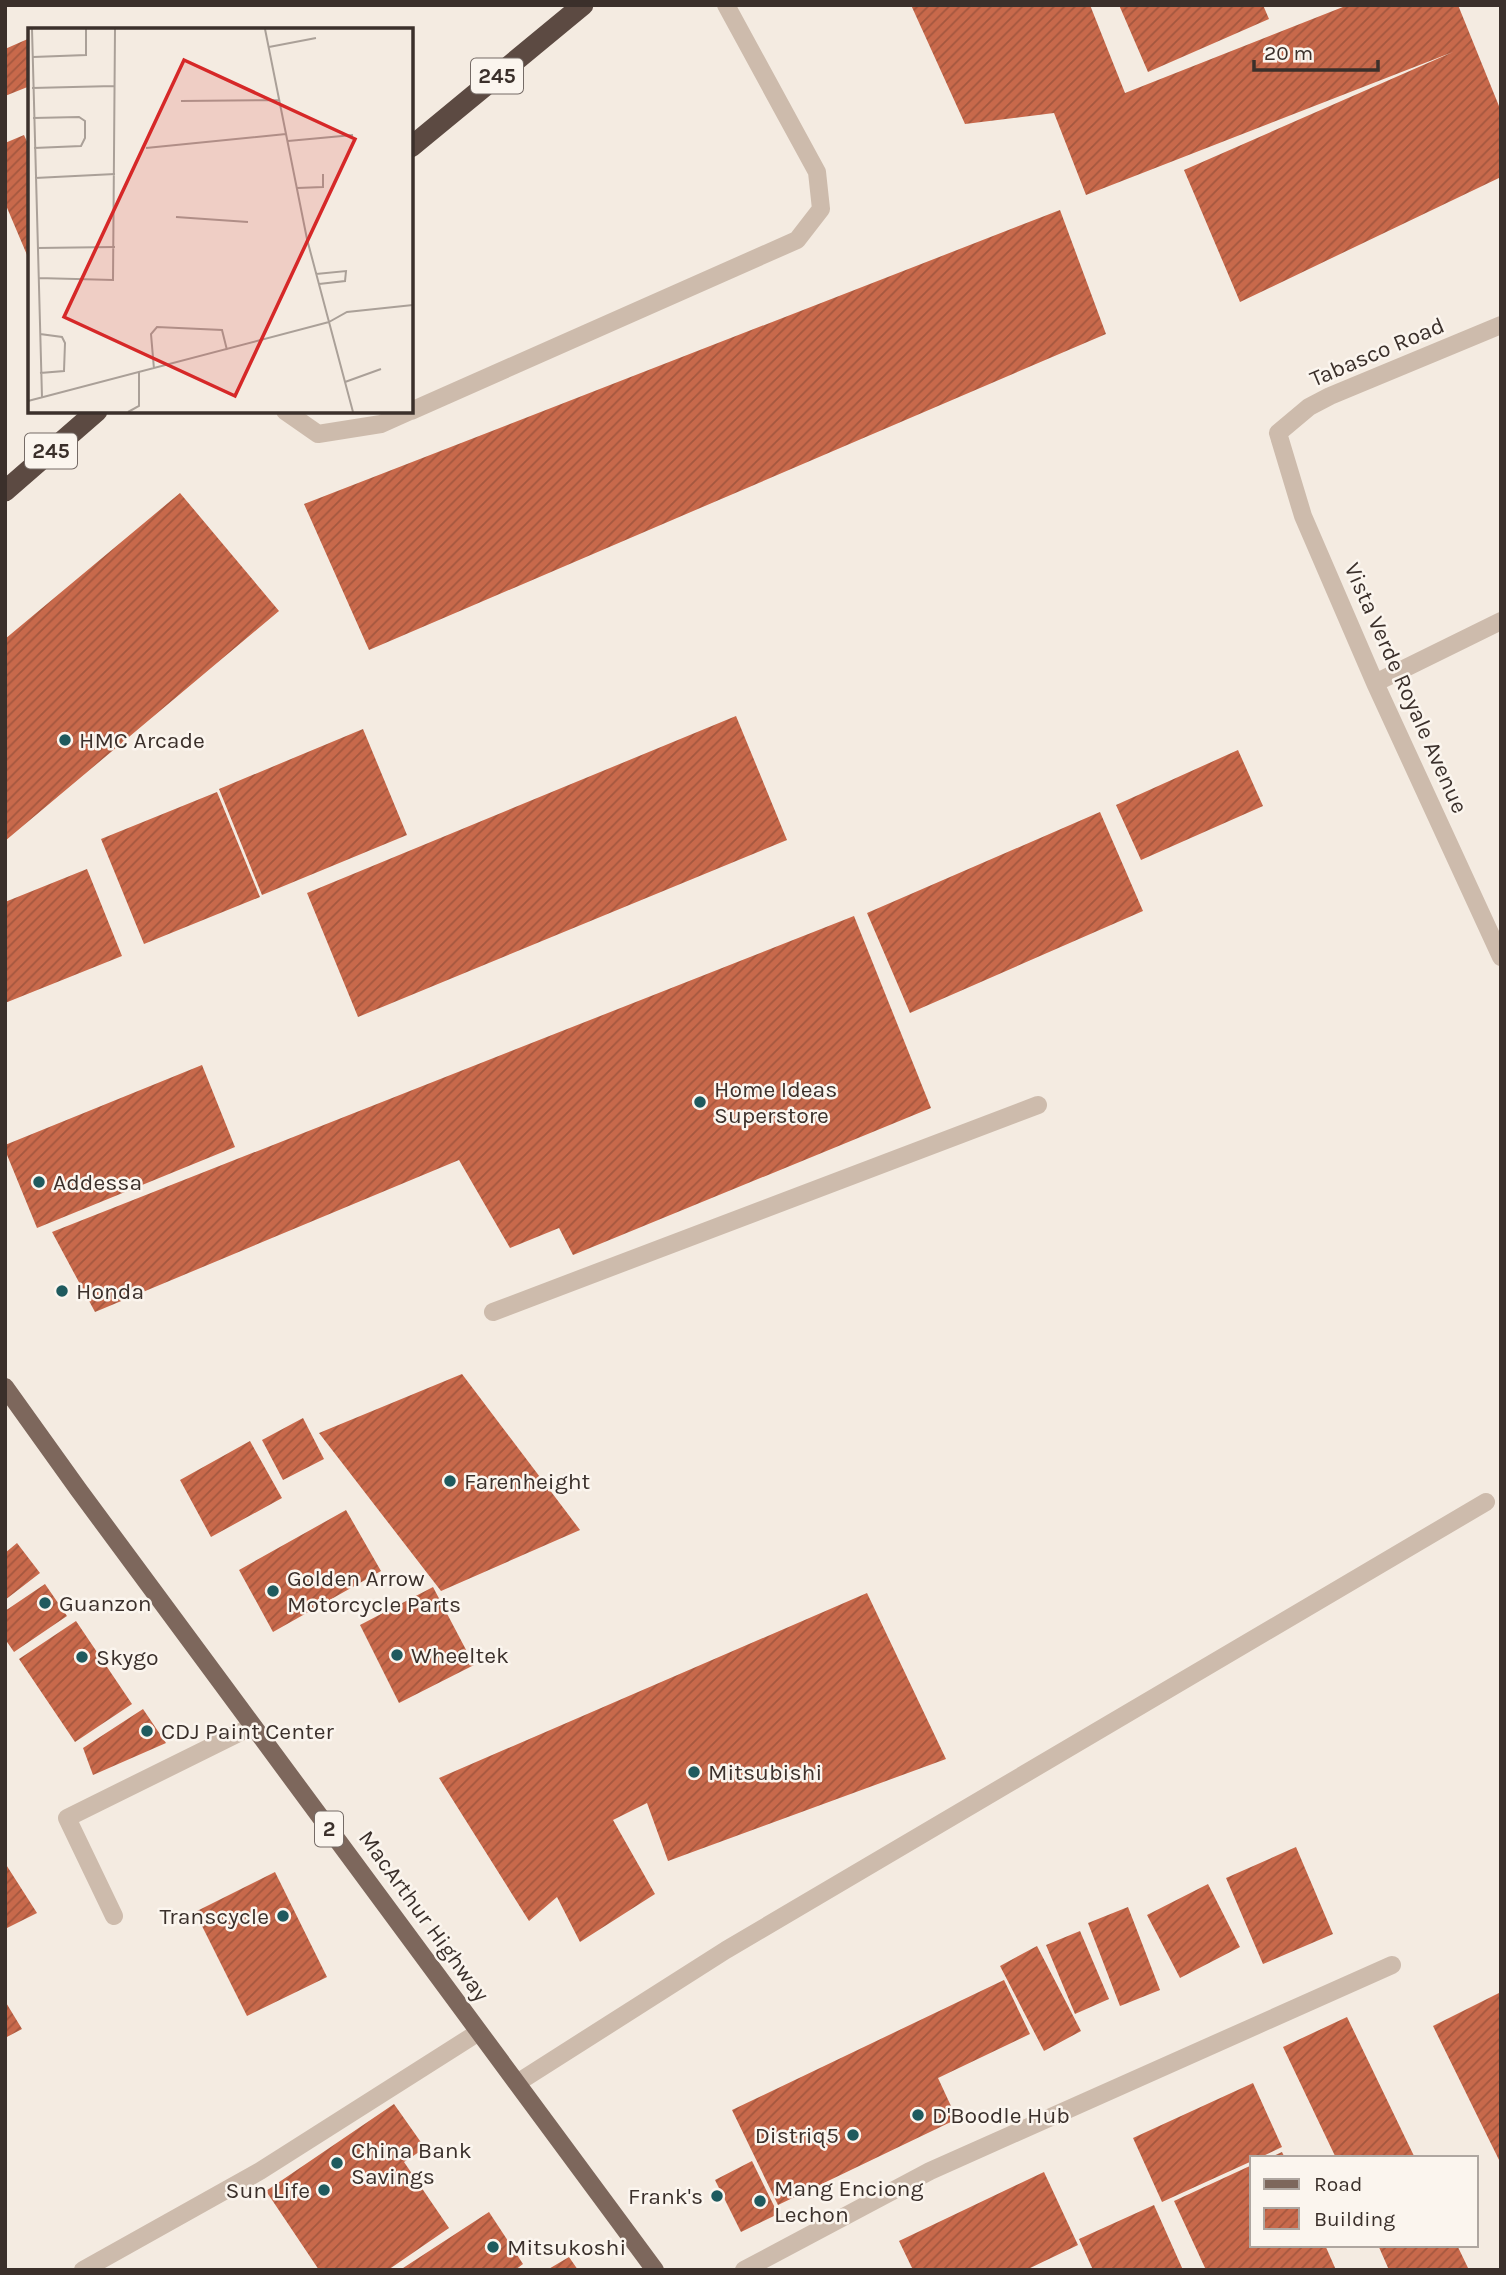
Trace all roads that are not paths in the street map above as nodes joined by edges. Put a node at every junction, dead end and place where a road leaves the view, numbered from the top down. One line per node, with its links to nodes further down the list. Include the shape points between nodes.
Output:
1 (583, 5): 3 (highway, 245)
2 (726, 5): 5 (street, via 817,172 821,209 797,240)
3 (413, 145)
4 (1501, 326): 9 (street, Tabasco Road, via 1330,396)
5 (413, 410)
6 (95, 413): 10 (highway, 245)
7 (288, 413): 8 (street, via 318,434 381,424)
8 (406, 413)
9 (1278, 433): 12 (street, Vista Verde Royale Avenue, via 1303,516)
10 (5, 491)
11 (1501, 621): 12 (street)
12 (1375, 683): 13 (street, Vista Verde Royale Avenue)
13 (1501, 957)
14 (1038, 1105): 15 (street)
15 (493, 1312)
16 (5, 1387): 18 (main road, MacArthur Highway / 2)
17 (1486, 1502): 22 (street, via 726,1950)
18 (253, 1726): 19 (street, via 67,1818); 21 (main road, MacArthur Highway / 2)
19 (114, 1916)
20 (1392, 1965): 25 (street, via 930,2171)
21 (479, 2032): 22 (main road, MacArthur Highway / 2); 23 (street, via 260,2171)
22 (517, 2083): 24 (main road, MacArthur Highway / 2)
23 (83, 2270)
24 (656, 2270)
25 (744, 2270)

